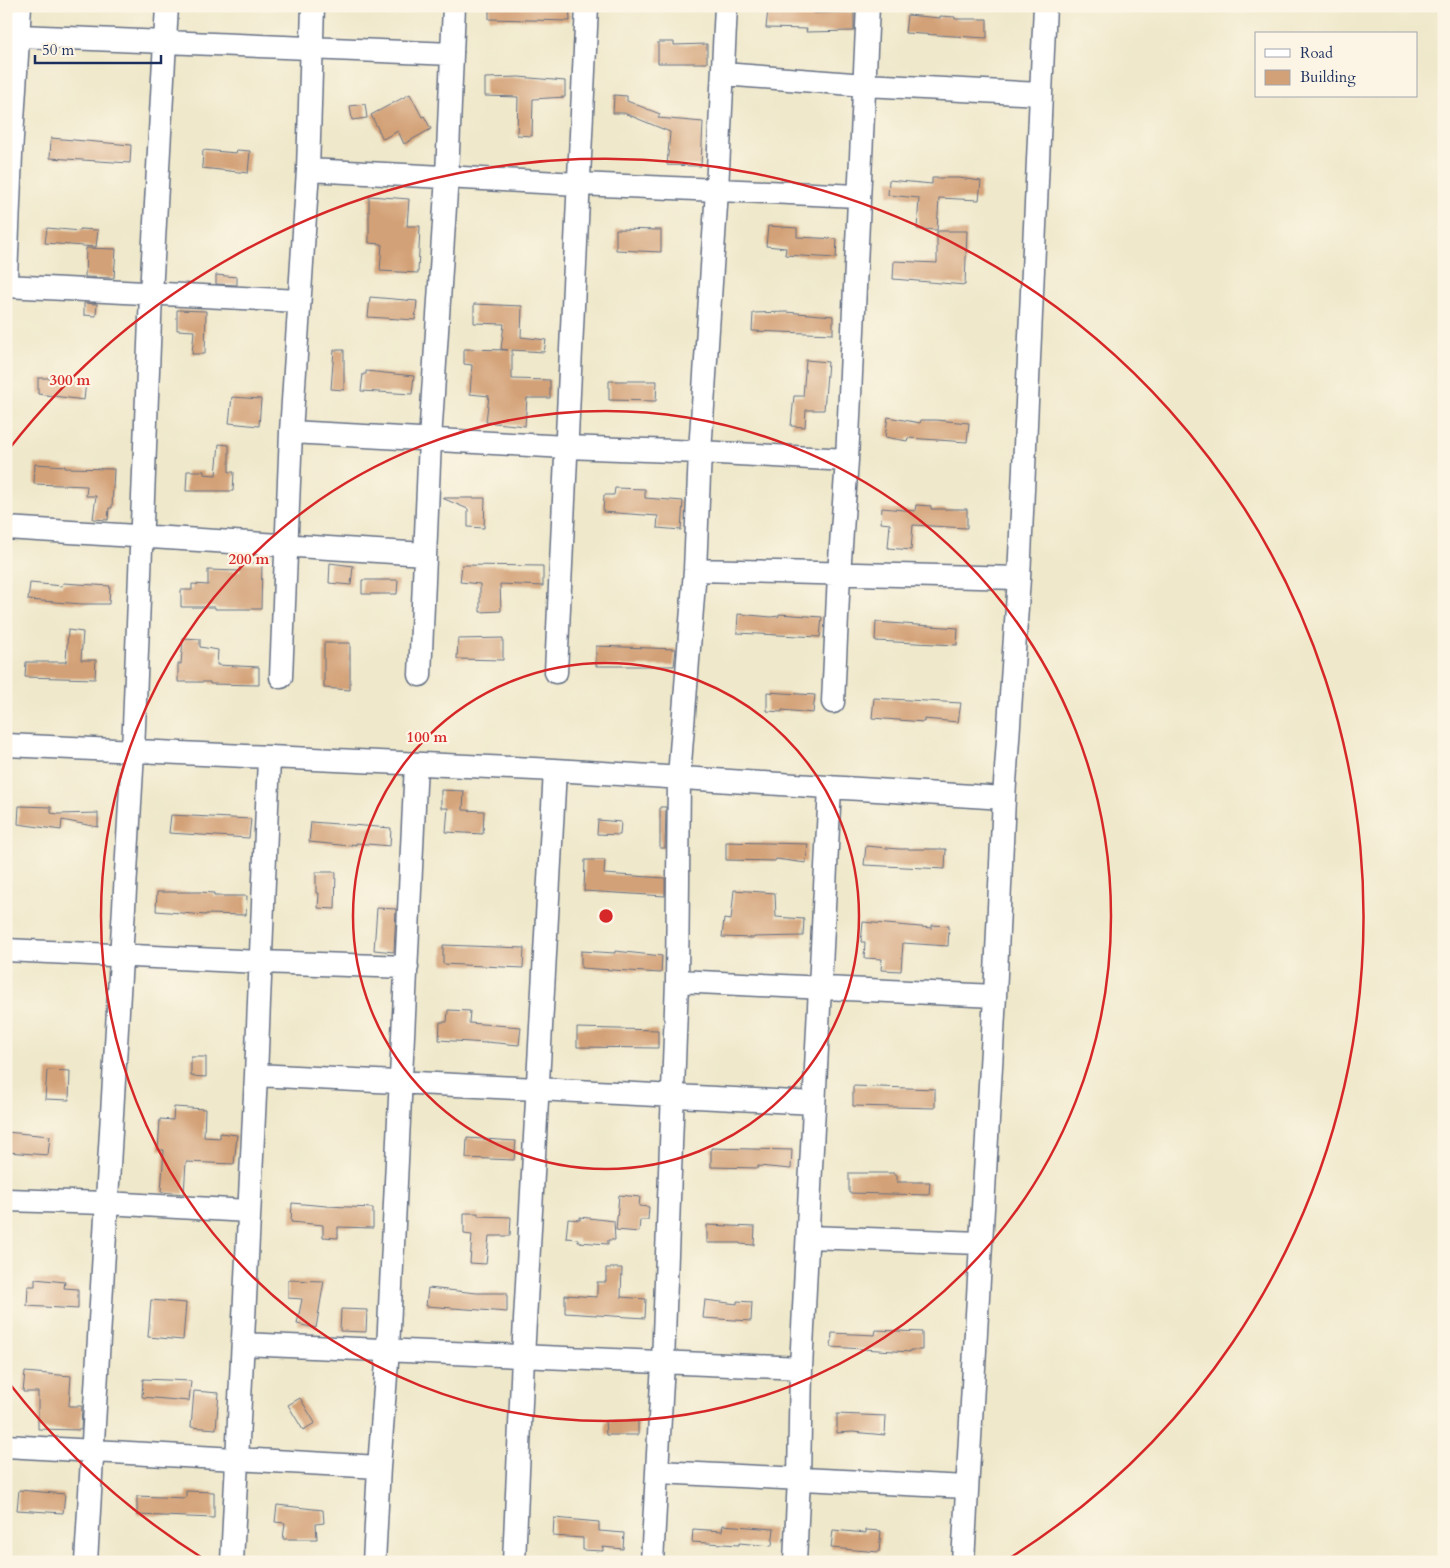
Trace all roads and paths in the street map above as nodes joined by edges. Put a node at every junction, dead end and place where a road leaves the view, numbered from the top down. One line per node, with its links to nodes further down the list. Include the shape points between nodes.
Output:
1 (20, 6): 9 (street)
2 (167, 6): 10 (street)
3 (313, 6): 11 (street)
4 (454, 6): 12 (street)
5 (587, 6): 19 (street)
6 (726, 6): 13 (street)
7 (868, 6): 14 (street)
8 (1045, 6): 15 (street)
9 (19, 36): 10 (street); 16 (street)
10 (164, 43): 11 (street); 24 (street)
11 (311, 49): 12 (street); 17 (street)
12 (452, 54): 18 (street)
13 (722, 74): 14 (street); 20 (street)
14 (865, 85): 15 (street); 21 (street)
15 (1041, 94): 37 (street)
16 (9, 154): 22 (street)
17 (308, 170): 18 (street); 25 (street)
18 (447, 176): 19 (street); 27 (street)
19 (579, 184): 20 (street); 28 (street)
20 (717, 190): 21 (street); 29 (street)
21 (858, 196): 30 (street)
22 (6, 278)
23 (6, 286): 24 (street)
24 (151, 294): 25 (street); 32 (street)
25 (299, 301): 26 (street)
26 (291, 432): 27 (street); 33 (street)
27 (430, 440): 28 (street); 34 (street)
28 (566, 447): 29 (street); 38 (street)
29 (700, 452): 30 (street); 35 (street)
30 (847, 460): 36 (street)
31 (6, 528): 32 (street)
32 (141, 536): 33 (street); 43 (street)
33 (288, 544): 34 (street); 40 (street)
34 (425, 554): 39 (street)
35 (695, 570): 36 (street); 47 (street)
36 (838, 574): 37 (street); 41 (street)
37 (1019, 578): 49 (street)
38 (556, 672)
39 (420, 675)
40 (281, 677)
41 (833, 702)
42 (6, 745): 43 (street)
43 (133, 752): 44 (street); 51 (street)
44 (269, 758): 45 (street); 52 (street)
45 (416, 764): 46 (street); 53 (street)
46 (555, 770): 47 (street); 59 (street)
47 (679, 777): 48 (street); 54 (street)
48 (830, 787): 49 (street); 55 (street)
49 (1004, 798): 56 (street)
50 (6, 950): 51 (street)
51 (121, 955): 52 (street); 63 (street)
52 (260, 962): 53 (street); 57 (street)
53 (407, 967): 58 (street)
54 (677, 981): 55 (street); 60 (street)
55 (820, 988): 56 (street); 61 (street)
56 (995, 996): 66 (street)
57 (256, 1075): 58 (street); 64 (street)
58 (402, 1083): 59 (street); 68 (street)
59 (539, 1088): 60 (street); 69 (street)
60 (673, 1096): 61 (street); 70 (street)
61 (814, 1103): 65 (street)
62 (6, 1200): 63 (street)
63 (106, 1203): 64 (street); 73 (street)
64 (248, 1212): 67 (street)
65 (808, 1237): 66 (street); 71 (street)
66 (981, 1243): 78 (street)
67 (243, 1344): 68 (street); 74 (street)
68 (388, 1349): 69 (street); 75 (street)
69 (523, 1357): 70 (street); 82 (street)
70 (662, 1363): 71 (street); 76 (street)
71 (801, 1368): 77 (street)
72 (6, 1446): 73 (street)
73 (91, 1452): 74 (street); 79 (street)
74 (238, 1460): 75 (street); 80 (street)
75 (378, 1467): 81 (street)
76 (658, 1472): 77 (street); 83 (street)
77 (799, 1478): 78 (street); 84 (street)
78 (967, 1487): 85 (street)
79 (86, 1562)
80 (232, 1562)
81 (374, 1562)
82 (514, 1562)
83 (652, 1562)
84 (795, 1562)
85 (963, 1562)

